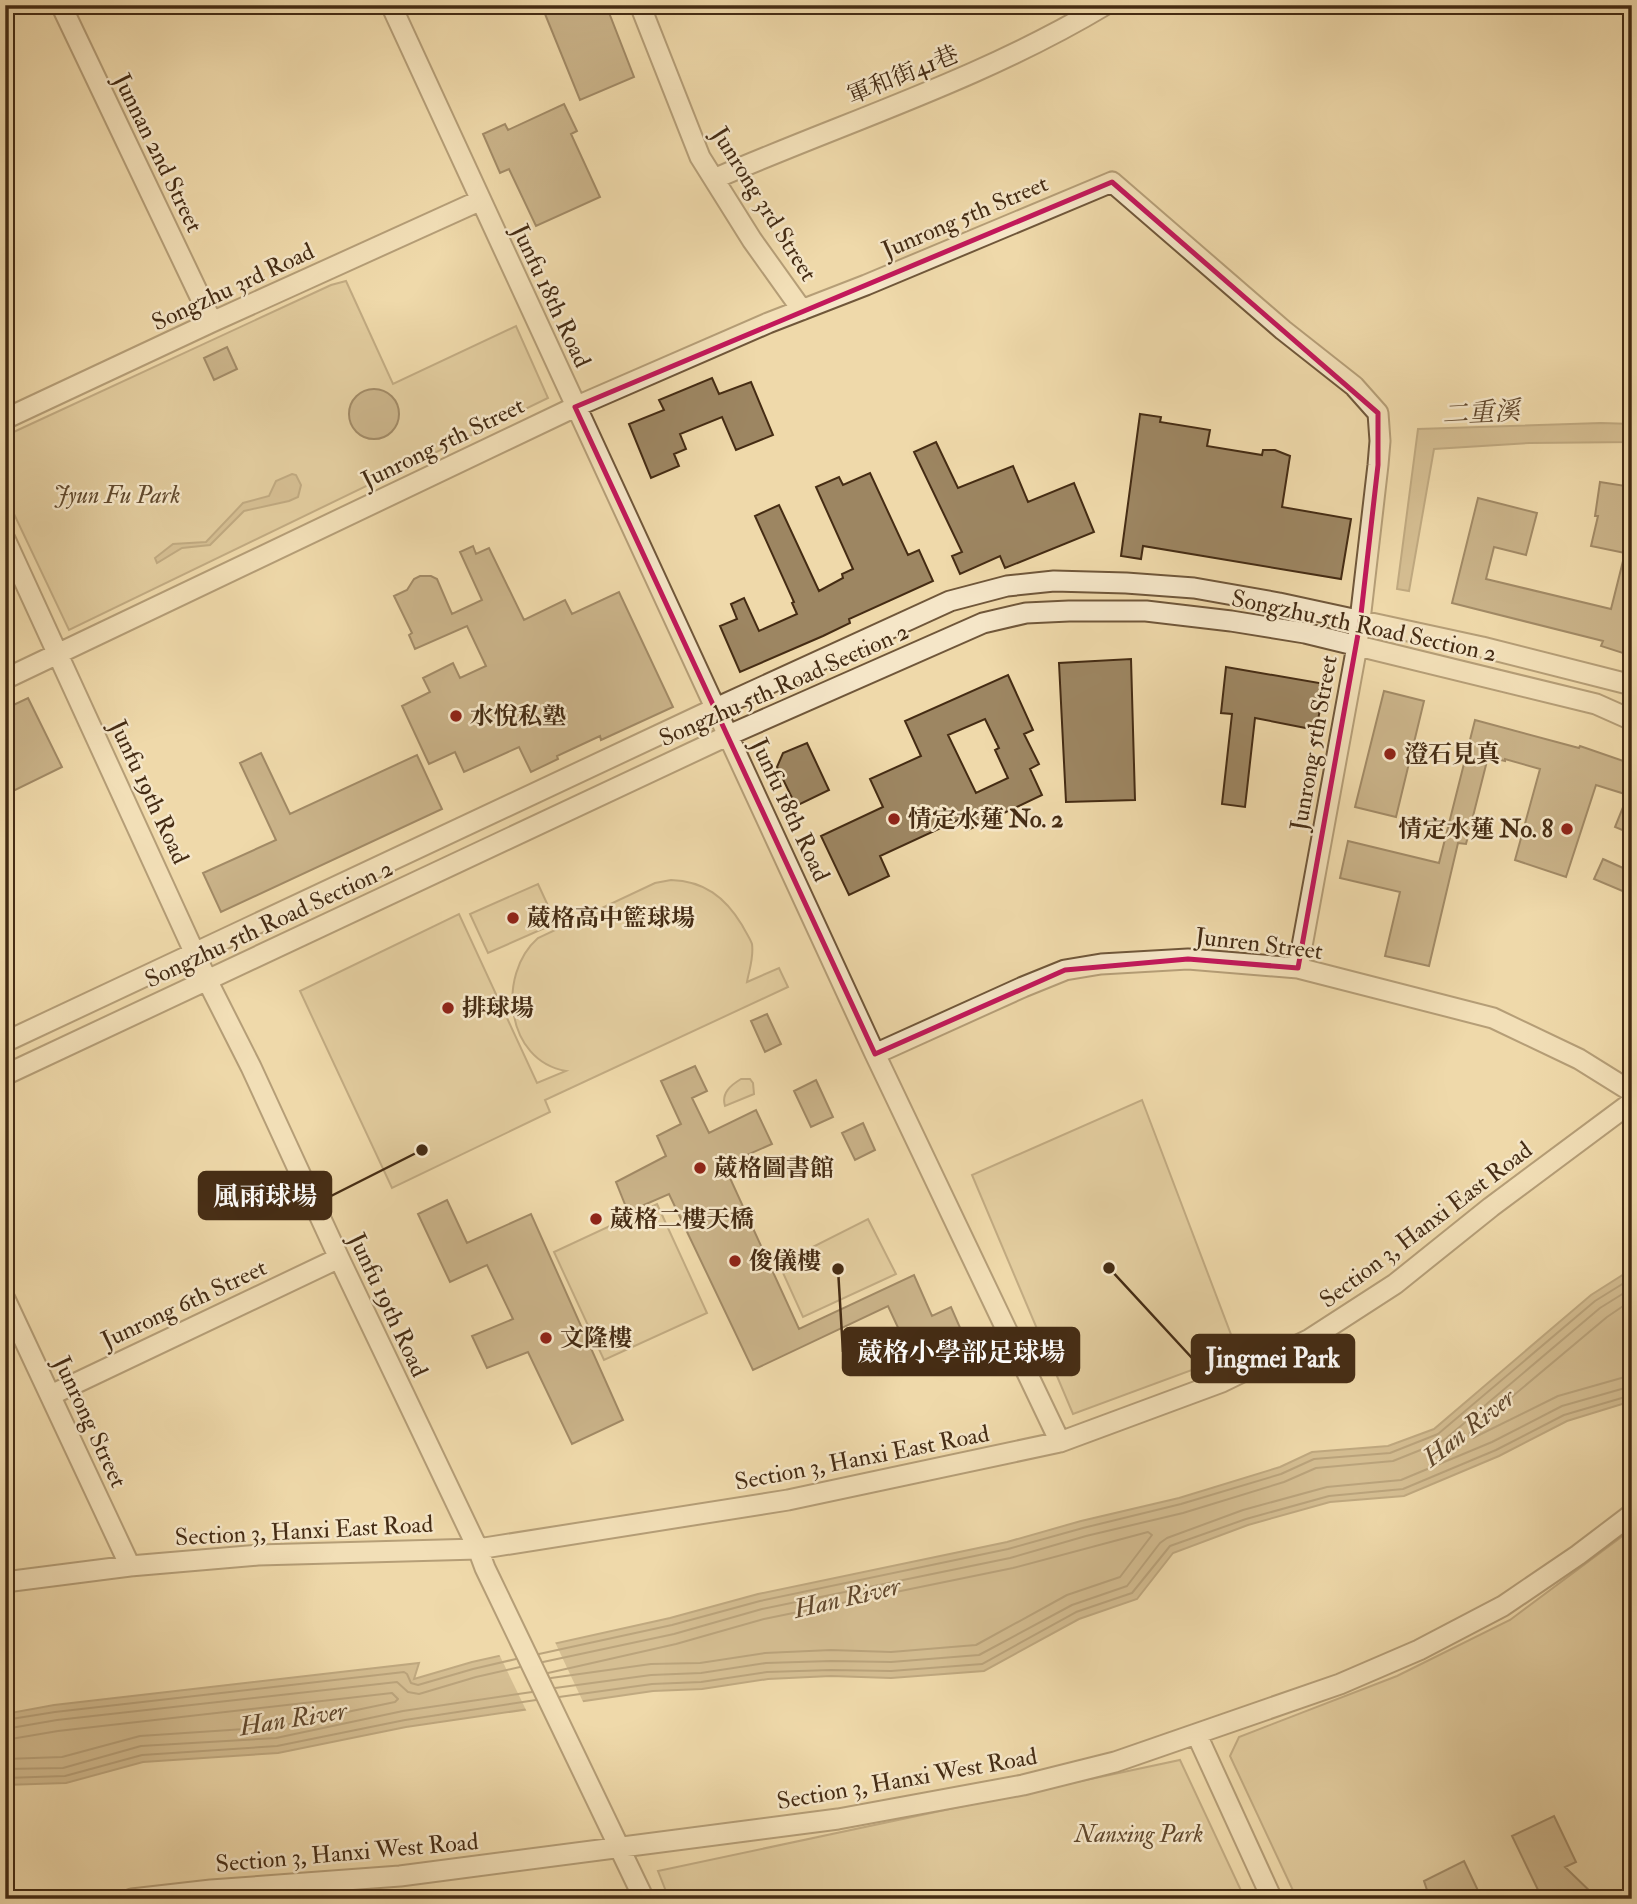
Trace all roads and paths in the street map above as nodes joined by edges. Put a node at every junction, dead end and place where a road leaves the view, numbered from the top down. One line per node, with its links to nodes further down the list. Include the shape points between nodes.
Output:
1 (61, 5): 8 (street, Junnan 2nd Street)
2 (391, 5): 6 (street, Junfu 18th Road)
3 (640, 5): 5 (street, Junrong 3rd Street, via 700,157)
4 (1105, 5): 5 (street, 軍和街41巷, via 1020,52)
5 (714, 179): 7 (street, Junrong 3rd Street)
6 (481, 200): 8 (street, Songzhu 3rd Road); 9 (street, Junfu 18th Road)
7 (802, 310): 9 (street, Junrong 5th Street); 12 (street, Junrong 5th Street, via 1112,182 1354,386 1378,413 1378,465)
8 (212, 322): 10 (street, Songzhu 3rd Road)
9 (575, 407): 14 (street, Junrong 5th Street); 17 (street, Junfu 18th Road)
10 (5, 419)
11 (5, 539): 14 (street, Junfu 19th Road)
12 (1360, 622): 13 (street, Junrong 5th Street); 16 (street, Songzhu 5th Road Section 2); 17 (street, Songzhu 5th Road Section 2, via 1194,588 1054,581 1007,586 950,601)
13 (1357, 646): 18 (street, Songzhu 5th Road Section 2, via 1596,704); 19 (street, Songzhu 5th Road Section 2, via 1231,621 1146,611 1026,613 983,623); 21 (street, Junrong 5th Street)
14 (59, 654): 15 (street, Junrong 5th Street); 20 (street, Junfu 19th Road)
15 (5, 679)
16 (1632, 685)
17 (716, 708): 19 (street, Junfu 18th Road); 20 (street, Songzhu 5th Road Section 2)
18 (1632, 720)
19 (729, 735): 22 (street, Songzhu 5th Road Section 2); 24 (street, Junfu 18th Road)
20 (195, 953): 22 (street, Junfu 19th Road); 23 (street, Songzhu 5th Road Section 2)
21 (1298, 968): 24 (street, Junren Street, via 1188,959 1065,970); 26 (street, Junren Street, via 1493,1018 1579,1059)
22 (207, 979): 25 (street, Songzhu 5th Road Section 2); 28 (street, Junfu 19th Road)
23 (5, 1042)
24 (875, 1054): 31 (street, Junfu 18th Road)
25 (5, 1075)
26 (1632, 1093)
27 (1632, 1102): 31 (street, Section 3, Hanxi East Road, via 1395,1284 1310,1339 1222,1382)
28 (339, 1258): 30 (street, Junrong 6th Street); 33 (street, Junfu 19th Road)
29 (5, 1299): 30 (street, Junrong Street)
30 (51, 1395): 34 (street, Junrong Street)
31 (1060, 1443): 33 (street, Section 3, Hanxi East Road)
32 (1632, 1514): 36 (street, Section 3, Hanxi West Road, via 1503,1606 1419,1650 1340,1684)
33 (482, 1559): 34 (street, Section 3, Hanxi East Road, via 314,1552); 37 (street, Junfu 19th Road)
34 (130, 1566): 35 (street, Section 3, Hanxi East Road)
35 (5, 1582)
36 (1196, 1735): 37 (street, Section 3, Hanxi West Road, via 1115,1762 916,1806); 41 (street)
37 (621, 1848): 38 (street, Section 3, Hanxi West Road); 40 (street, Junfu 19th Road)
38 (213, 1894): 39 (street, Section 3, Hanxi West Road)
39 (132, 1899)
40 (644, 1899)
41 (1272, 1899)

